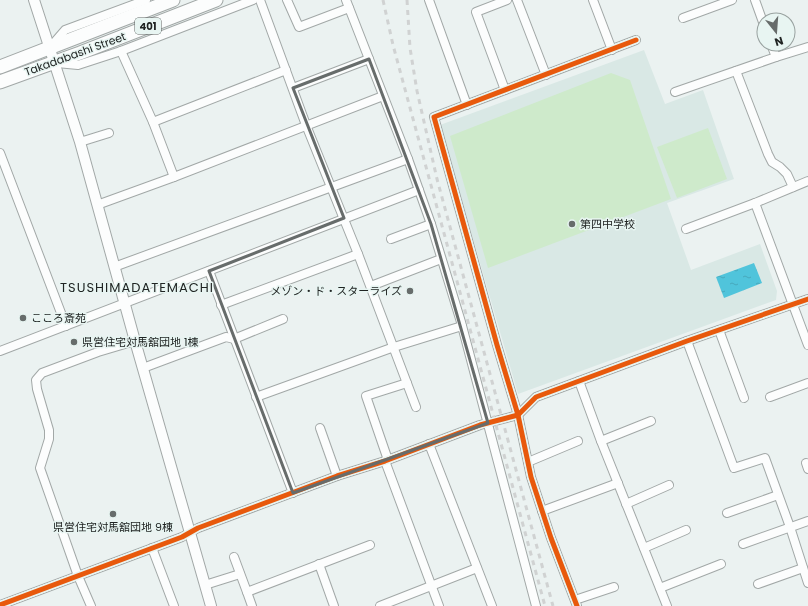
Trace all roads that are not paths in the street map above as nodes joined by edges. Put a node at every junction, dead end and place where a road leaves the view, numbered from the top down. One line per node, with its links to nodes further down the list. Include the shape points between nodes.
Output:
1 (34, 0): 19 (street)
2 (146, 0): 19 (street, via 65,30)
3 (173, 0): 19 (highway, Takadabashi Street / 401)
4 (216, 0): 25 (highway, Takadabashi Street / 401)
5 (253, 0): 21 (street)
6 (260, 0): 27 (street)
7 (287, 0): 14 (street, via 299,27)
8 (429, 0): 35 (street)
9 (507, 0): 32 (street, via 476,12)
10 (517, 0): 29 (street)
11 (593, 0): 20 (street)
12 (732, 0): 16 (street)
13 (755, 0): 15 (street)
14 (347, 4): 24 (street)
15 (759, 12)
16 (683, 18)
17 (636, 40): 20 (street)
18 (808, 47): 23 (street)
19 (49, 48): 25 (street); 26 (highway, Takadabashi Street / 401)
20 (612, 50): 29 (street)
21 (121, 51): 25 (street, via 78,65); 36 (street)
22 (774, 52): 23 (street)
23 (776, 57): 28 (street)
24 (369, 59): 31 (street); 34 (street)
25 (53, 62): 30 (highway, Takadabashi Street / 401); 39 (street)
26 (0, 67)
27 (286, 70): 31 (street); 36 (street)
28 (736, 72): 33 (street); 44 (street, via 768,154 772,162 787,174)
29 (546, 75): 32 (street)
30 (0, 82)
31 (293, 88): 37 (street)
32 (505, 90): 35 (street)
33 (675, 92)
34 (383, 96): 37 (street); 41 (street)
35 (467, 105): 80 (street, via 434,117)
36 (153, 122): 42 (street)
37 (306, 125): 42 (street); 45 (street)
38 (109, 133): 39 (street)
39 (80, 142): 48 (street)
40 (0, 153): 63 (street)
41 (408, 159): 45 (street); 46 (street)
42 (174, 177): 48 (street)
43 (808, 181): 44 (street)
44 (793, 187): 47 (street)
45 (331, 188): 49 (street); 55 (street)
46 (419, 190): 49 (street); 50 (street)
47 (756, 202): 51 (street); 60 (street)
48 (97, 205): 55 (street)
49 (344, 218): 53 (street); 56 (street)
50 (431, 224): 52 (street); 54 (street)
51 (686, 229)
52 (391, 239)
53 (358, 254): 57 (street); 61 (street)
54 (441, 259): 57 (street); 64 (street)
55 (114, 267): 59 (street)
56 (209, 271): 59 (street); 61 (street)
57 (371, 286): 70 (street)
58 (808, 299): 60 (street)
59 (125, 302): 63 (street); 67 (street)
60 (792, 304): 65 (street); 69 (street)
61 (221, 305): 66 (street)
62 (284, 319): 66 (street)
63 (66, 326): 71 (street)
64 (462, 326): 70 (street); 82 (street)
65 (719, 330): 68 (street); 78 (street)
66 (234, 339): 72 (street, via 226,337); 77 (street)
67 (135, 341): 72 (street); 111 (street, via 42,373 36,380 49,430 49,440 40,468)
68 (687, 341): 73 (street); 93 (street, via 734,468 765,458)
69 (808, 345)
70 (394, 347): 74 (street); 77 (street)
71 (0, 351)
72 (143, 368): 100 (street)
73 (579, 381): 80 (street, via 536,397); 85 (street)
74 (407, 383): 79 (street); 87 (street, via 366,396)
75 (808, 383): 76 (street)
76 (770, 397)
77 (256, 398): 92 (street)
78 (744, 398)
79 (416, 407)
80 (518, 415): 82 (street); 88 (street)
81 (651, 421): 85 (street)
82 (488, 423): 86 (street); 129 (street)
83 (320, 428): 89 (street)
84 (578, 441): 88 (street)
85 (601, 441): 90 (street)
86 (429, 444): 87 (street); 108 (street)
87 (387, 460): 89 (street); 115 (street)
88 (528, 462): 95 (street)
89 (337, 476): 92 (street)
90 (618, 483): 94 (street); 95 (street)
91 (669, 485): 94 (street)
92 (293, 492): 100 (street)
93 (778, 495): 96 (street); 98 (street)
94 (626, 504): 104 (street)
95 (542, 511): 119 (street)
96 (727, 513)
97 (808, 521): 98 (street)
98 (790, 528): 101 (street); 109 (street)
99 (686, 530): 104 (street)
100 (190, 532): 103 (street); 114 (street)
101 (743, 544)
102 (370, 545): 106 (street)
103 (152, 548): 111 (street); 122 (street)
104 (644, 548): 117 (street)
105 (234, 557): 110 (street)
106 (319, 564): 118 (street); 125 (street)
107 (721, 564): 117 (street)
108 (477, 568): 115 (street); 128 (street)
109 (803, 568): 112 (street); 113 (street)
110 (240, 574): 114 (street); 118 (street)
111 (78, 576): 120 (street); 121 (street)
112 (808, 583)
113 (758, 584)
114 (206, 585): 123 (street)
115 (431, 586): 126 (street); 127 (street)
116 (614, 587): 119 (street)
117 (660, 588): 130 (street)
118 (247, 592): 124 (street)
119 (576, 603)
120 (0, 605)
121 (91, 606)
122 (174, 606)
123 (211, 606)
124 (252, 606)
125 (334, 606)
126 (380, 606)
127 (439, 606)
128 (492, 606)
129 (536, 606)
130 (667, 606)

